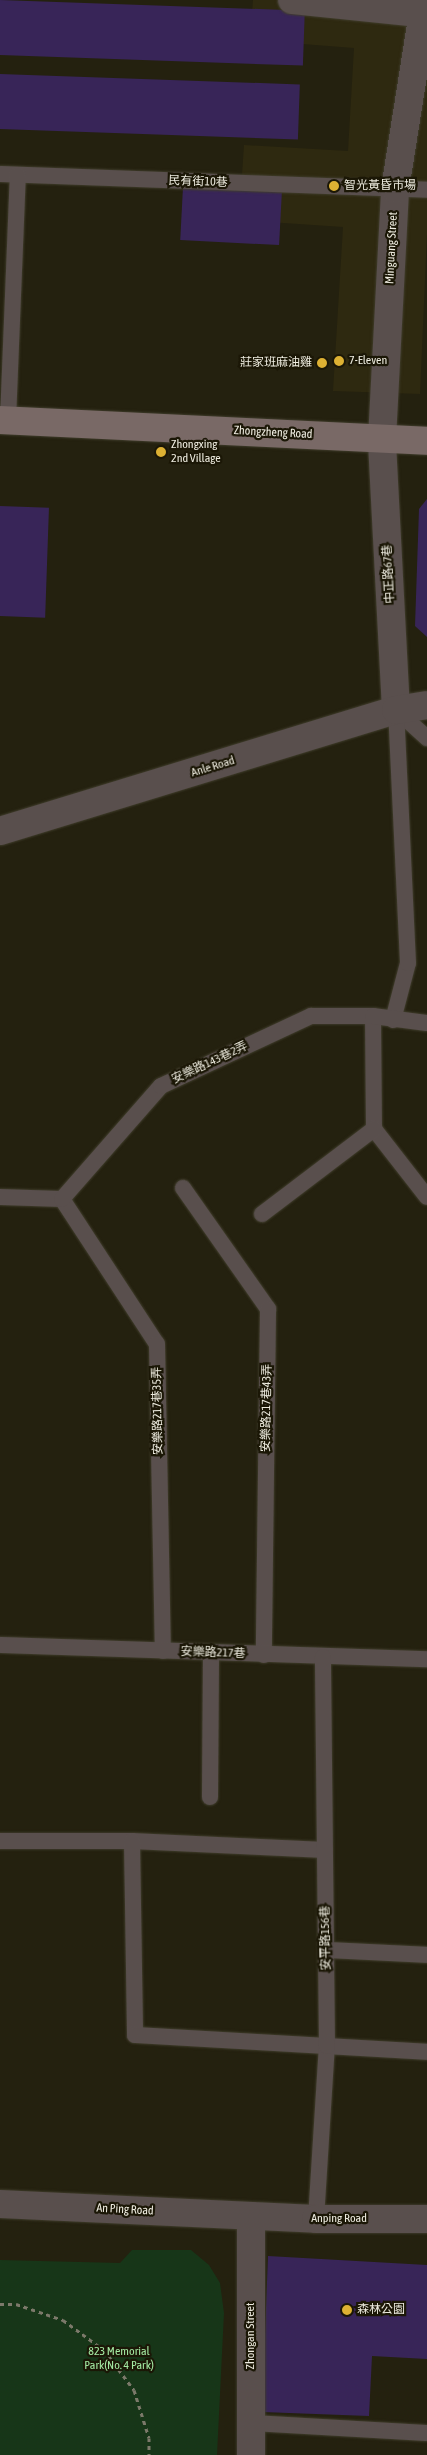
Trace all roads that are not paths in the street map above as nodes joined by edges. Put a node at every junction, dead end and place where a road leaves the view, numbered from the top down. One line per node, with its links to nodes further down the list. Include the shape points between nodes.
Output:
1 (292, 0): 2 (street)
2 (425, 9): 5 (street, Minguang Street)
3 (0, 174): 4 (lane, 民有街10巷)
4 (18, 175): 5 (lane, 民有街10巷); 7 (lane)
5 (395, 189): 6 (lane, 民有街10巷); 8 (street, Minguang Street)
6 (427, 190)
7 (4, 420): 8 (street, Zhongzheng Road)
8 (382, 439): 9 (street, Zhongzheng Road); 11 (street, 中正路67巷)
9 (427, 441)
10 (427, 705): 11 (street, Anle Road)
11 (396, 710): 12 (lane); 13 (street, Anle Road); 15 (lane, via 408,963)
12 (427, 738)
13 (0, 832)
14 (373, 1016): 15 (lane, 安樂路143巷2弄); 17 (lane); 21 (lane, 安樂路143巷2弄, via 311,1016 161,1086)
15 (393, 1020): 16 (lane, 安樂路143巷2弄)
16 (427, 1023)
17 (374, 1129): 19 (lane); 22 (lane)
18 (183, 1188): 26 (lane, 安樂路217巷43弄, via 268,1309)
19 (427, 1196)
20 (0, 1197): 21 (lane)
21 (62, 1199): 24 (lane, 安樂路217巷35弄, via 157,1344)
22 (262, 1214)
23 (0, 1646): 24 (lane, 安樂路217巷)
24 (163, 1651): 25 (lane, 安樂路217巷)
25 (211, 1652): 26 (lane, 安樂路217巷); 29 (lane)
26 (264, 1655): 27 (lane, 安樂路217巷)
27 (323, 1657): 28 (lane, 安樂路217巷); 32 (lane, 安平路156巷)
28 (427, 1659)
29 (210, 1797)
30 (0, 1841): 31 (lane)
31 (132, 1841): 32 (lane); 35 (lane, via 135,2035)
32 (325, 1850): 33 (lane, 安平路156巷)
33 (326, 1950): 34 (lane); 35 (lane, 安平路156巷)
34 (427, 1955)
35 (327, 2046): 36 (lane); 39 (lane, 安平路156巷)
36 (427, 2052)
37 (0, 2204): 38 (street, An Ping Road)
38 (250, 2216): 39 (street, Anping Road); 41 (street, Zhongan Street)
39 (316, 2219): 40 (street, Anping Road)
40 (427, 2219)
41 (252, 2422): 42 (lane); 43 (street, Zhongan Street)
42 (427, 2433)
43 (251, 2455)

